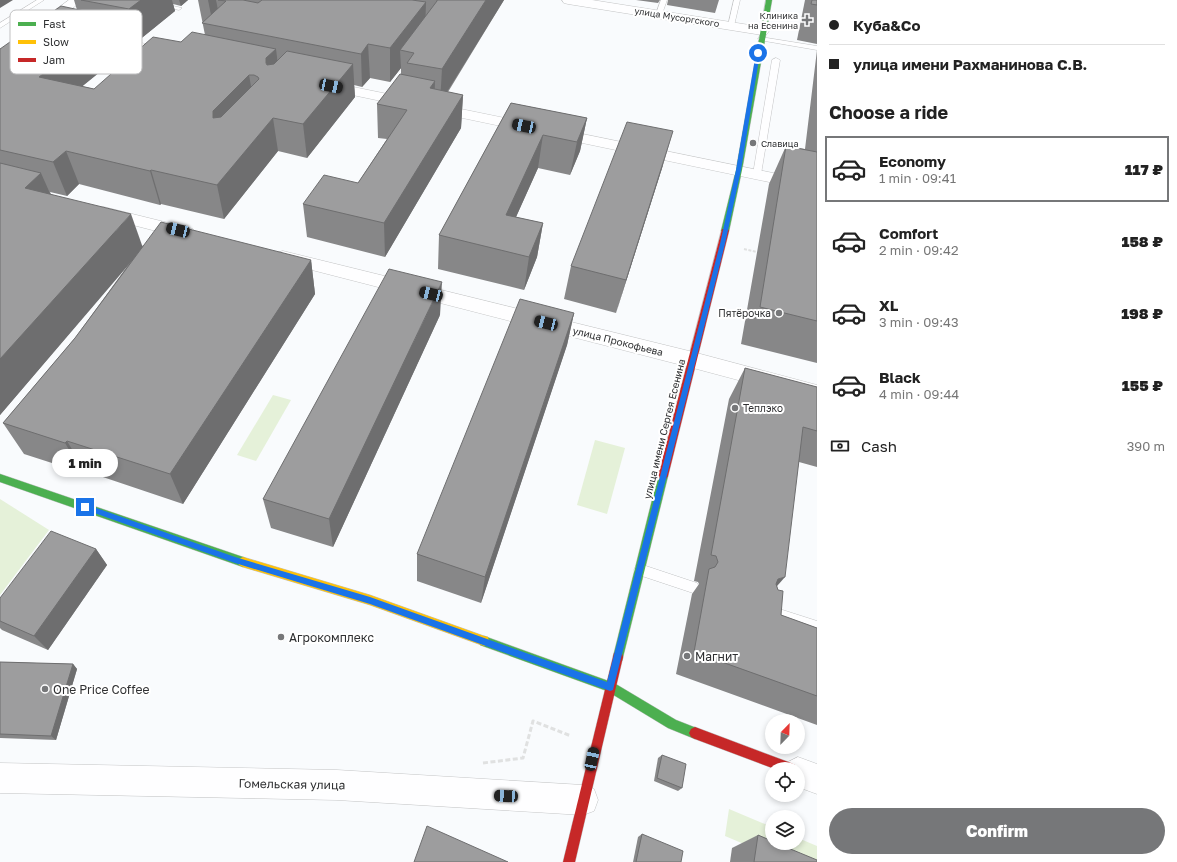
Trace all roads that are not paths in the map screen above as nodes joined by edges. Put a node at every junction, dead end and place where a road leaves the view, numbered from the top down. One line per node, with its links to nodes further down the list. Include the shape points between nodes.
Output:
1 (41, 0): 10 (lane)
2 (77, 0): 11 (street)
3 (568, 0): 7 (street, улица Мусоргского)
4 (664, 0): 12 (lane)
5 (737, 0): 15 (lane)
6 (769, 0): 16 (street, улица имени Сергея Есенина)
7 (594, 2): 12 (street, улица Мусоргского)
8 (151, 3): 9 (lane)
9 (179, 8)
10 (25, 10)
11 (64, 10)
12 (659, 14): 15 (street, улица Мусоргского)
13 (10, 20): 14 (lane)
14 (0, 26)
15 (731, 26): 16 (street, улица Мусоргского)
16 (762, 35): 18 (lane); 24 (street, улица имени Сергея Есенина)
17 (142, 47): 20 (street)
18 (817, 48)
19 (10, 51): 21 (street)
20 (183, 56)
21 (0, 58)
22 (776, 60): 25 (lane)
23 (312, 82): 24 (street, via 388,94)
24 (739, 170): 25 (street); 30 (street, улица имени Сергея Есенина)
25 (757, 174): 26 (street)
26 (817, 187)
27 (90, 209): 28 (street)
28 (200, 236)
29 (267, 253): 30 (street, улица Прокофьева)
30 (693, 360): 31 (street, улица Прокофьева); 33 (street, улица имени Сергея Есенина)
31 (817, 393)
32 (0, 478): 37 (street, via 235,560 370,600)
33 (640, 570): 34 (lane); 37 (street, улица имени Сергея Есенина)
34 (693, 587)
35 (762, 610): 36 (lane)
36 (817, 627)
37 (610, 687): 38 (street, via 672,724); 42 (street, улица имени Сергея Есенина)
38 (772, 762)
39 (805, 775): 41 (street)
40 (0, 778): 42 (street, Гомельская улица, via 337,785)
41 (817, 779)
42 (583, 800): 43 (street, улица имени Сергея Есенина)
43 (569, 862)

